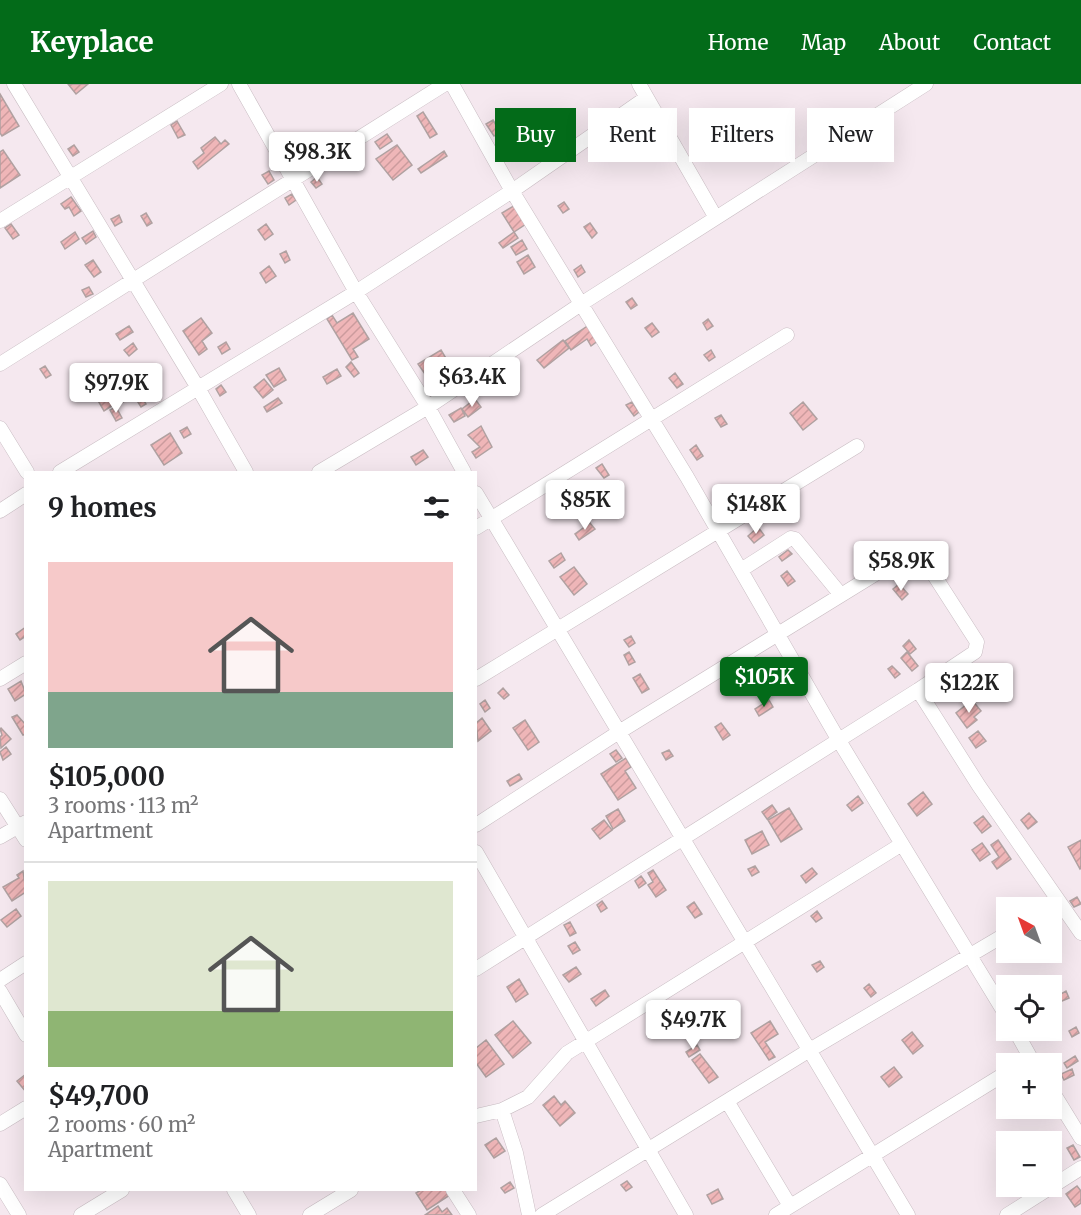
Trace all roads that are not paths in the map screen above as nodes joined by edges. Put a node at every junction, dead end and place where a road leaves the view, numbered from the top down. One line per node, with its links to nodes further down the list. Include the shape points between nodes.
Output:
1 (14, 84): 9 (street)
2 (221, 84): 9 (street)
3 (239, 84): 10 (street)
4 (445, 84): 10 (street)
5 (452, 84): 11 (street)
6 (639, 84): 8 (street)
7 (926, 84): 12 (street)
8 (646, 98): 11 (street); 12 (street)
9 (69, 176): 13 (street); 14 (street)
10 (294, 181): 14 (street); 15 (street)
11 (512, 191): 15 (street); 16 (street)
12 (716, 218): 16 (street)
13 (0, 221)
14 (133, 282): 18 (street); 19 (street)
15 (356, 292): 19 (street); 20 (street)
16 (581, 304): 20 (street); 21 (street)
17 (787, 335): 21 (street)
18 (0, 364)
19 (198, 388): 25 (street); 26 (street)
20 (428, 407): 27 (street); 28 (street)
21 (652, 418): 32 (street); 34 (street)
22 (0, 428): 24 (street)
23 (857, 446): 34 (street)
24 (26, 471)
25 (62, 471)
26 (245, 471)
27 (321, 471)
28 (463, 471)
29 (24, 495): 31 (street)
30 (477, 496): 32 (street)
31 (0, 511)
32 (490, 519): 33 (street); 37 (street)
33 (477, 527)
34 (717, 529): 35 (street); 37 (street)
35 (741, 570): 36 (street, via 786,540 795,539); 38 (street)
36 (841, 595): 38 (street); 42 (street, via 911,552 923,558 978,648)
37 (557, 628): 40 (street); 43 (street)
38 (778, 633): 43 (street); 44 (street)
39 (24, 664): 41 (street)
40 (477, 678)
41 (0, 679)
42 (918, 690): 44 (street); 52 (street)
43 (619, 732): 47 (street); 49 (street)
44 (838, 739): 49 (street); 50 (street)
45 (0, 799): 46 (street)
46 (21, 824): 48 (street)
47 (477, 824)
48 (0, 837)
49 (682, 838): 55 (street); 57 (street)
50 (902, 844): 57 (street); 58 (street)
51 (477, 854): 55 (street)
52 (1049, 897)
53 (1062, 913): 54 (street)
54 (1081, 933)
55 (525, 938): 60 (street); 65 (street)
56 (996, 940): 58 (street)
57 (743, 942): 65 (street); 66 (street)
58 (971, 954): 63 (street); 66 (street)
59 (24, 964): 61 (street)
60 (477, 968)
61 (0, 980)
62 (0, 991): 64 (street)
63 (996, 998)
64 (24, 1032)
65 (585, 1042): 71 (street, via 560,1060 528,1097); 75 (street)
66 (808, 1051): 68 (street); 76 (street)
67 (996, 1079): 76 (street)
68 (727, 1101): 75 (street); 83 (street)
69 (1062, 1107): 74 (street)
70 (24, 1108): 73 (street)
71 (501, 1110): 72 (street); 89 (street, via 516,1153)
72 (477, 1116)
73 (0, 1124)
74 (1081, 1138)
75 (646, 1150): 90 (street); 91 (street)
76 (872, 1155): 83 (street); 93 (street)
77 (1081, 1168): 94 (street)
78 (0, 1184): 84 (street)
79 (120, 1191): 85 (street)
80 (235, 1191): 86 (street)
81 (349, 1191): 87 (street)
82 (454, 1191): 88 (street)
83 (790, 1206): 92 (street)
84 (19, 1215)
85 (81, 1215)
86 (249, 1215)
87 (310, 1215)
88 (469, 1215)
89 (529, 1215)
90 (542, 1215)
91 (686, 1215)
92 (776, 1215)
93 (908, 1215)
94 (1007, 1215)

